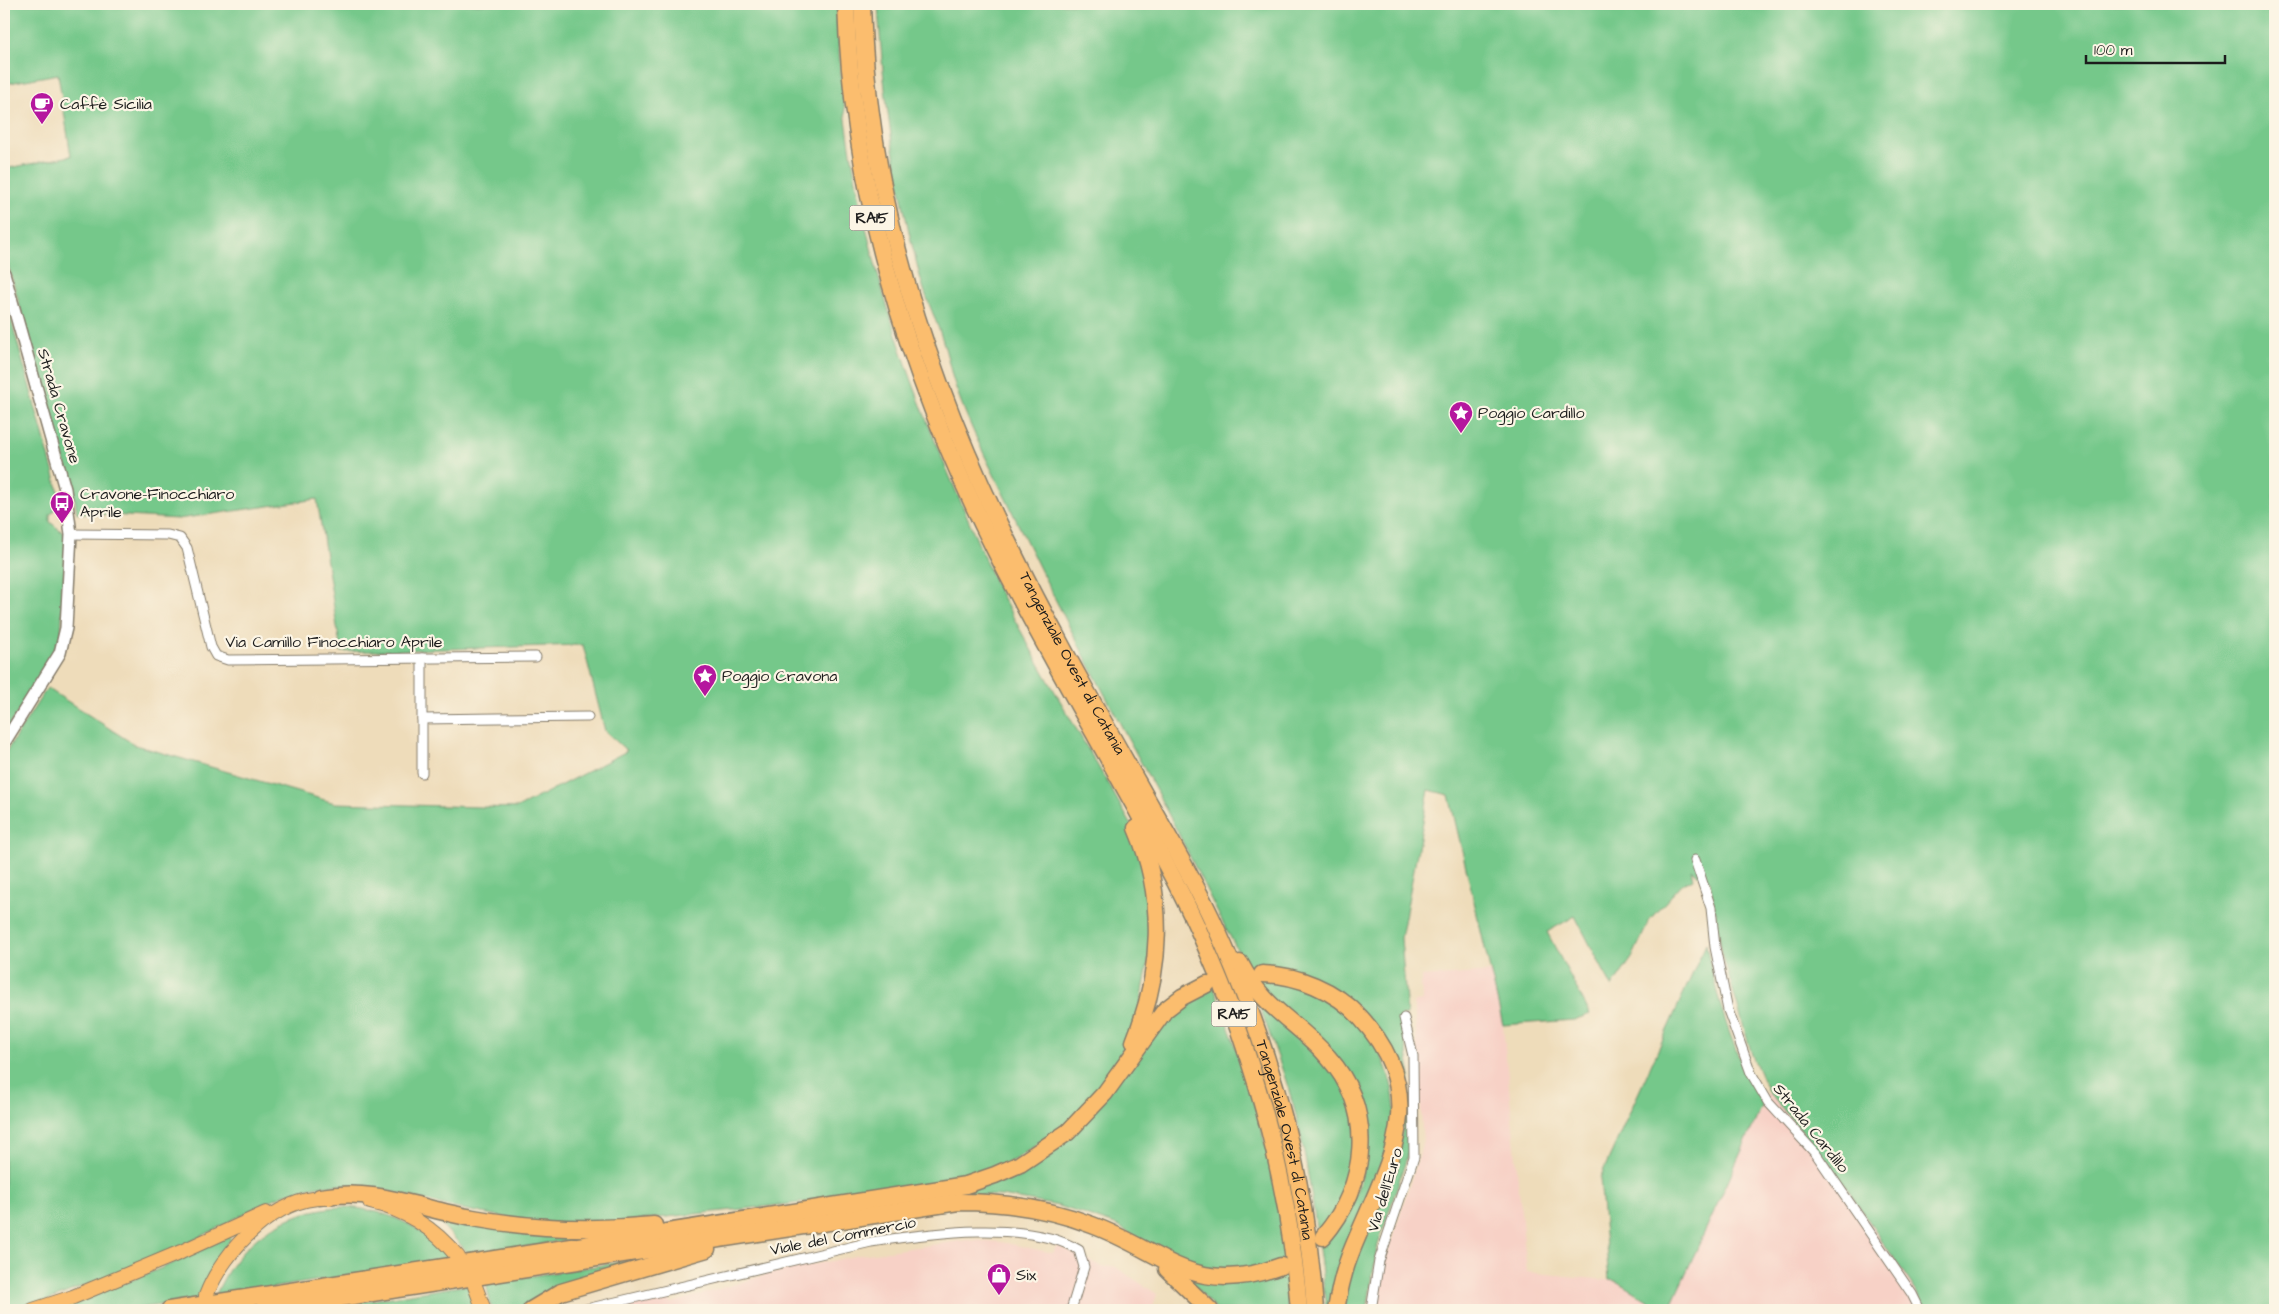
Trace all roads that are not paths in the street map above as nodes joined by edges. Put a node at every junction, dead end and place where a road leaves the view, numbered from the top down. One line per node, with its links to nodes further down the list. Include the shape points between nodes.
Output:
1 (846, 4): 9 (highway, Tangenziale Ovest di Catania / RA15, via 853,106 865,186 892,294 913,359 938,425 993,546)
2 (862, 4): 11 (highway, Tangenziale Ovest di Catania / RA15, via 869,104 882,184 905,282 929,354 953,418 1007,540)
3 (4, 273): 4 (street, Strada Cravone, via 65,489)
4 (71, 534): 6 (street, Via Camillo Finocchiaro Aprile, via 168,535 180,538 187,548 216,656 228,660); 10 (street, Strada Cravone, via 66,628 60,653)
5 (536, 657): 6 (street, Via Camillo Finocchiaro Aprile)
6 (422, 658): 8 (street)
7 (588, 717): 8 (street)
8 (422, 719): 12 (street)
9 (1099, 741): 17 (highway, via 1111,780 1143,846 1157,902 1157,944 1150,993); 36 (highway, Tangenziale Ovest di Catania / RA15, via 1201,935 1237,1023 1256,1078 1274,1148 1293,1251)
10 (4, 743)
11 (1118, 747): 22 (highway, via 1167,819 1253,985 1328,1057 1352,1095 1360,1126 1360,1165 1343,1210); 37 (highway, Tangenziale Ovest di Catania / RA15, via 1211,918 1253,1020 1291,1145 1305,1223)
12 (422, 773)
13 (1695, 860): 40 (street, Strada Cardillo, via 1711,908 1728,1010 1751,1073 1768,1102 1816,1154)
14 (1262, 974): 38 (highway, via 1289,977 1316,986 1357,1014 1380,1041 1397,1089 1397,1140 1350,1255)
15 (1206, 984): 17 (highway, via 1164,1010)
16 (1404, 1018): 39 (street, Via dell'Euro, via 1413,1056 1414,1158 1379,1261)
17 (1122, 1069): 20 (highway, via 1087,1114 1068,1132 1020,1164 995,1176 966,1185)
18 (320, 1197): 19 (main road); 20 (highway, via 364,1193 470,1218 556,1229 643,1226 775,1210); 24 (main road, via 372,1202 404,1213 433,1231)
19 (295, 1204): 27 (main road, via 265,1221 240,1241 220,1267); 28 (main road, via 260,1215 73,1297)
20 (830, 1208): 29 (highway)
21 (856, 1217): 23 (highway, via 958,1202 990,1202 1068,1216); 30 (highway); 32 (highway, via 709,1249 561,1292)
22 (1323, 1237)
23 (1140, 1247): 25 (highway, via 1182,1270 1212,1277 1241,1276); 35 (highway)
24 (458, 1257)
25 (1281, 1266)
26 (475, 1286): 31 (main road)
27 (206, 1296)
28 (33, 1310)
29 (168, 1310)
30 (264, 1310)
31 (484, 1310)
32 (531, 1310)
33 (582, 1310): 34 (street, Viale del Commercio, via 871,1242 919,1235 985,1232 1039,1237 1079,1250 1084,1267)
34 (1071, 1310)
35 (1210, 1310)
36 (1299, 1310)
37 (1315, 1310)
38 (1336, 1310)
39 (1371, 1310)
40 (1920, 1310)

